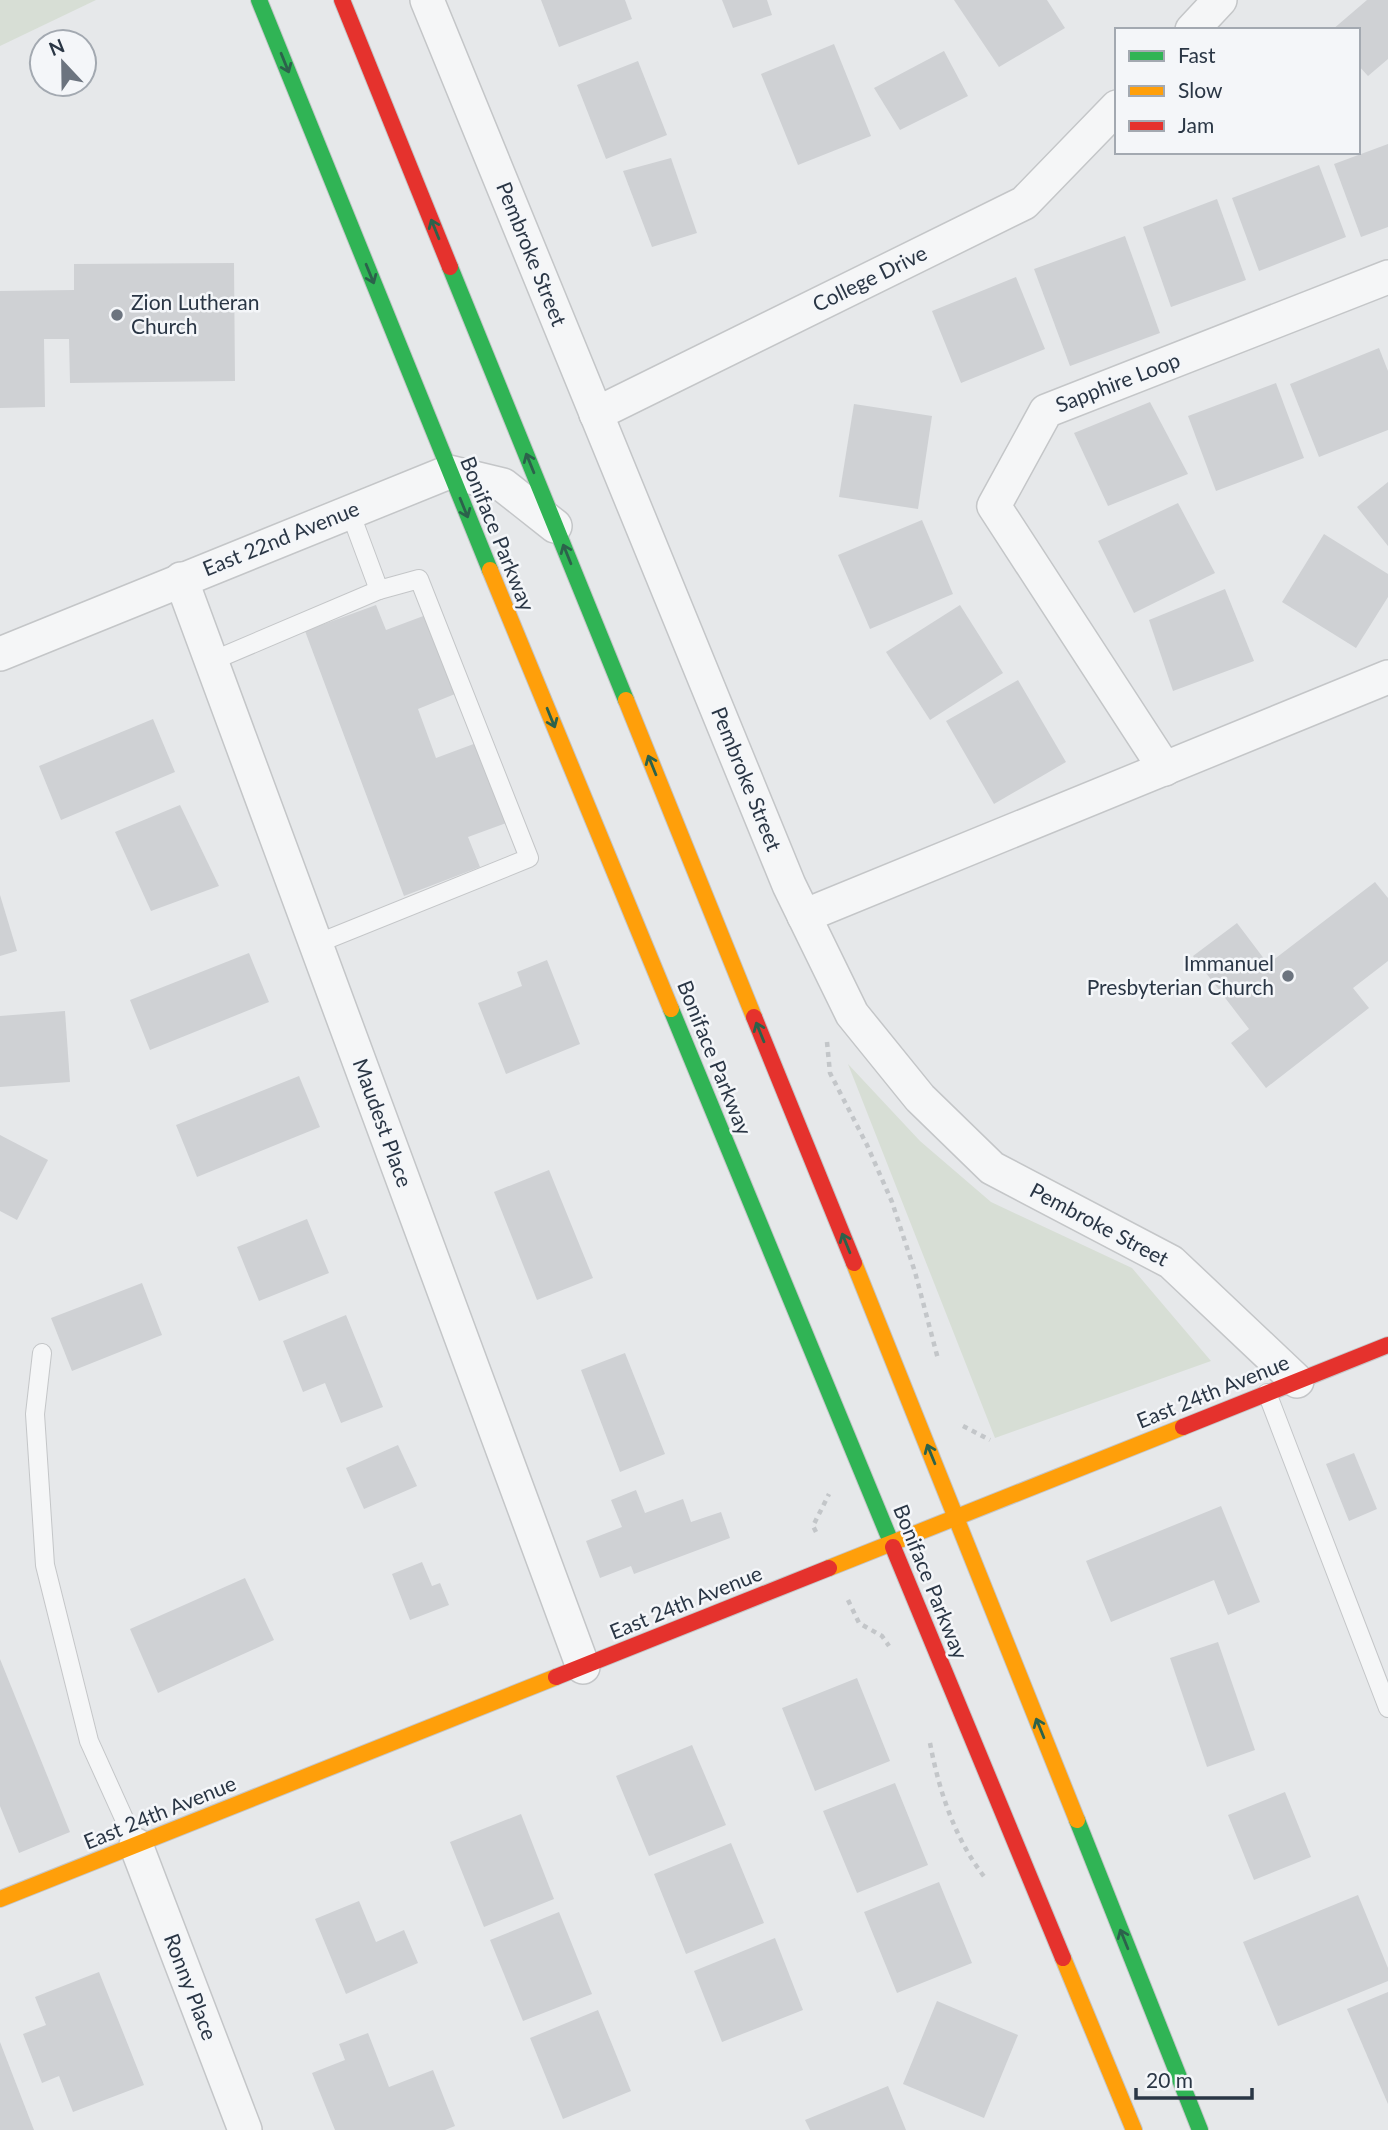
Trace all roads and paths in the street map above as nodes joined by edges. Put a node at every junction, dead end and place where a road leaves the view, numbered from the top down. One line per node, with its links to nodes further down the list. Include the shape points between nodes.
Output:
1 (259, 0): 9 (main road, Boniface Parkway, one-way to 9)
2 (342, 0): 11 (main road, one-way to 2)
3 (427, 0): 8 (street, Pembroke Street)
4 (1220, 0): 5 (street)
5 (1194, 28)
6 (1115, 109): 8 (street, College Drive, via 1024,203)
7 (1388, 277): 17 (street, Sapphire Loop, via 1046,411 994,506)
8 (596, 414): 18 (street, Pembroke Street)
9 (449, 472): 10 (street, East 22nd Avenue); 11 (street, via 503,485); 24 (main road, Boniface Parkway, one-way to 24)
10 (349, 512): 12 (street, East 22nd Avenue); 13 (lane)
11 (555, 526): 23 (main road, one-way to 11)
12 (181, 579): 14 (street, East 22nd Avenue); 15 (street, Maudest Place)
13 (379, 590): 15 (lane); 19 (lane, via 419,579 529,858)
14 (0, 654)
15 (212, 661): 19 (street, Maudest Place)
16 (1388, 677): 17 (street)
17 (1165, 769): 18 (street)
18 (804, 916): 22 (street, Pembroke Street, via 852,1014 920,1098 992,1168 1171,1262)
19 (316, 944): 25 (street, Maudest Place)
20 (1388, 1345): 22 (main road, East 24th Avenue)
21 (42, 1353): 27 (lane, via 34,1415 45,1565 89,1741)
22 (1282, 1387): 23 (main road, East 24th Avenue); 26 (lane)
23 (956, 1517): 24 (main road, East 24th Avenue); 31 (main road, one-way to 23)
24 (891, 1544): 25 (main road, East 24th Avenue); 30 (main road, Boniface Parkway)
25 (583, 1667): 27 (main road, East 24th Avenue)
26 (1388, 1708)
27 (136, 1845): 28 (main road, East 24th Avenue); 29 (street, Ronny Place)
28 (0, 1899)
29 (245, 2130)
30 (1134, 2130)
31 (1200, 2130)

